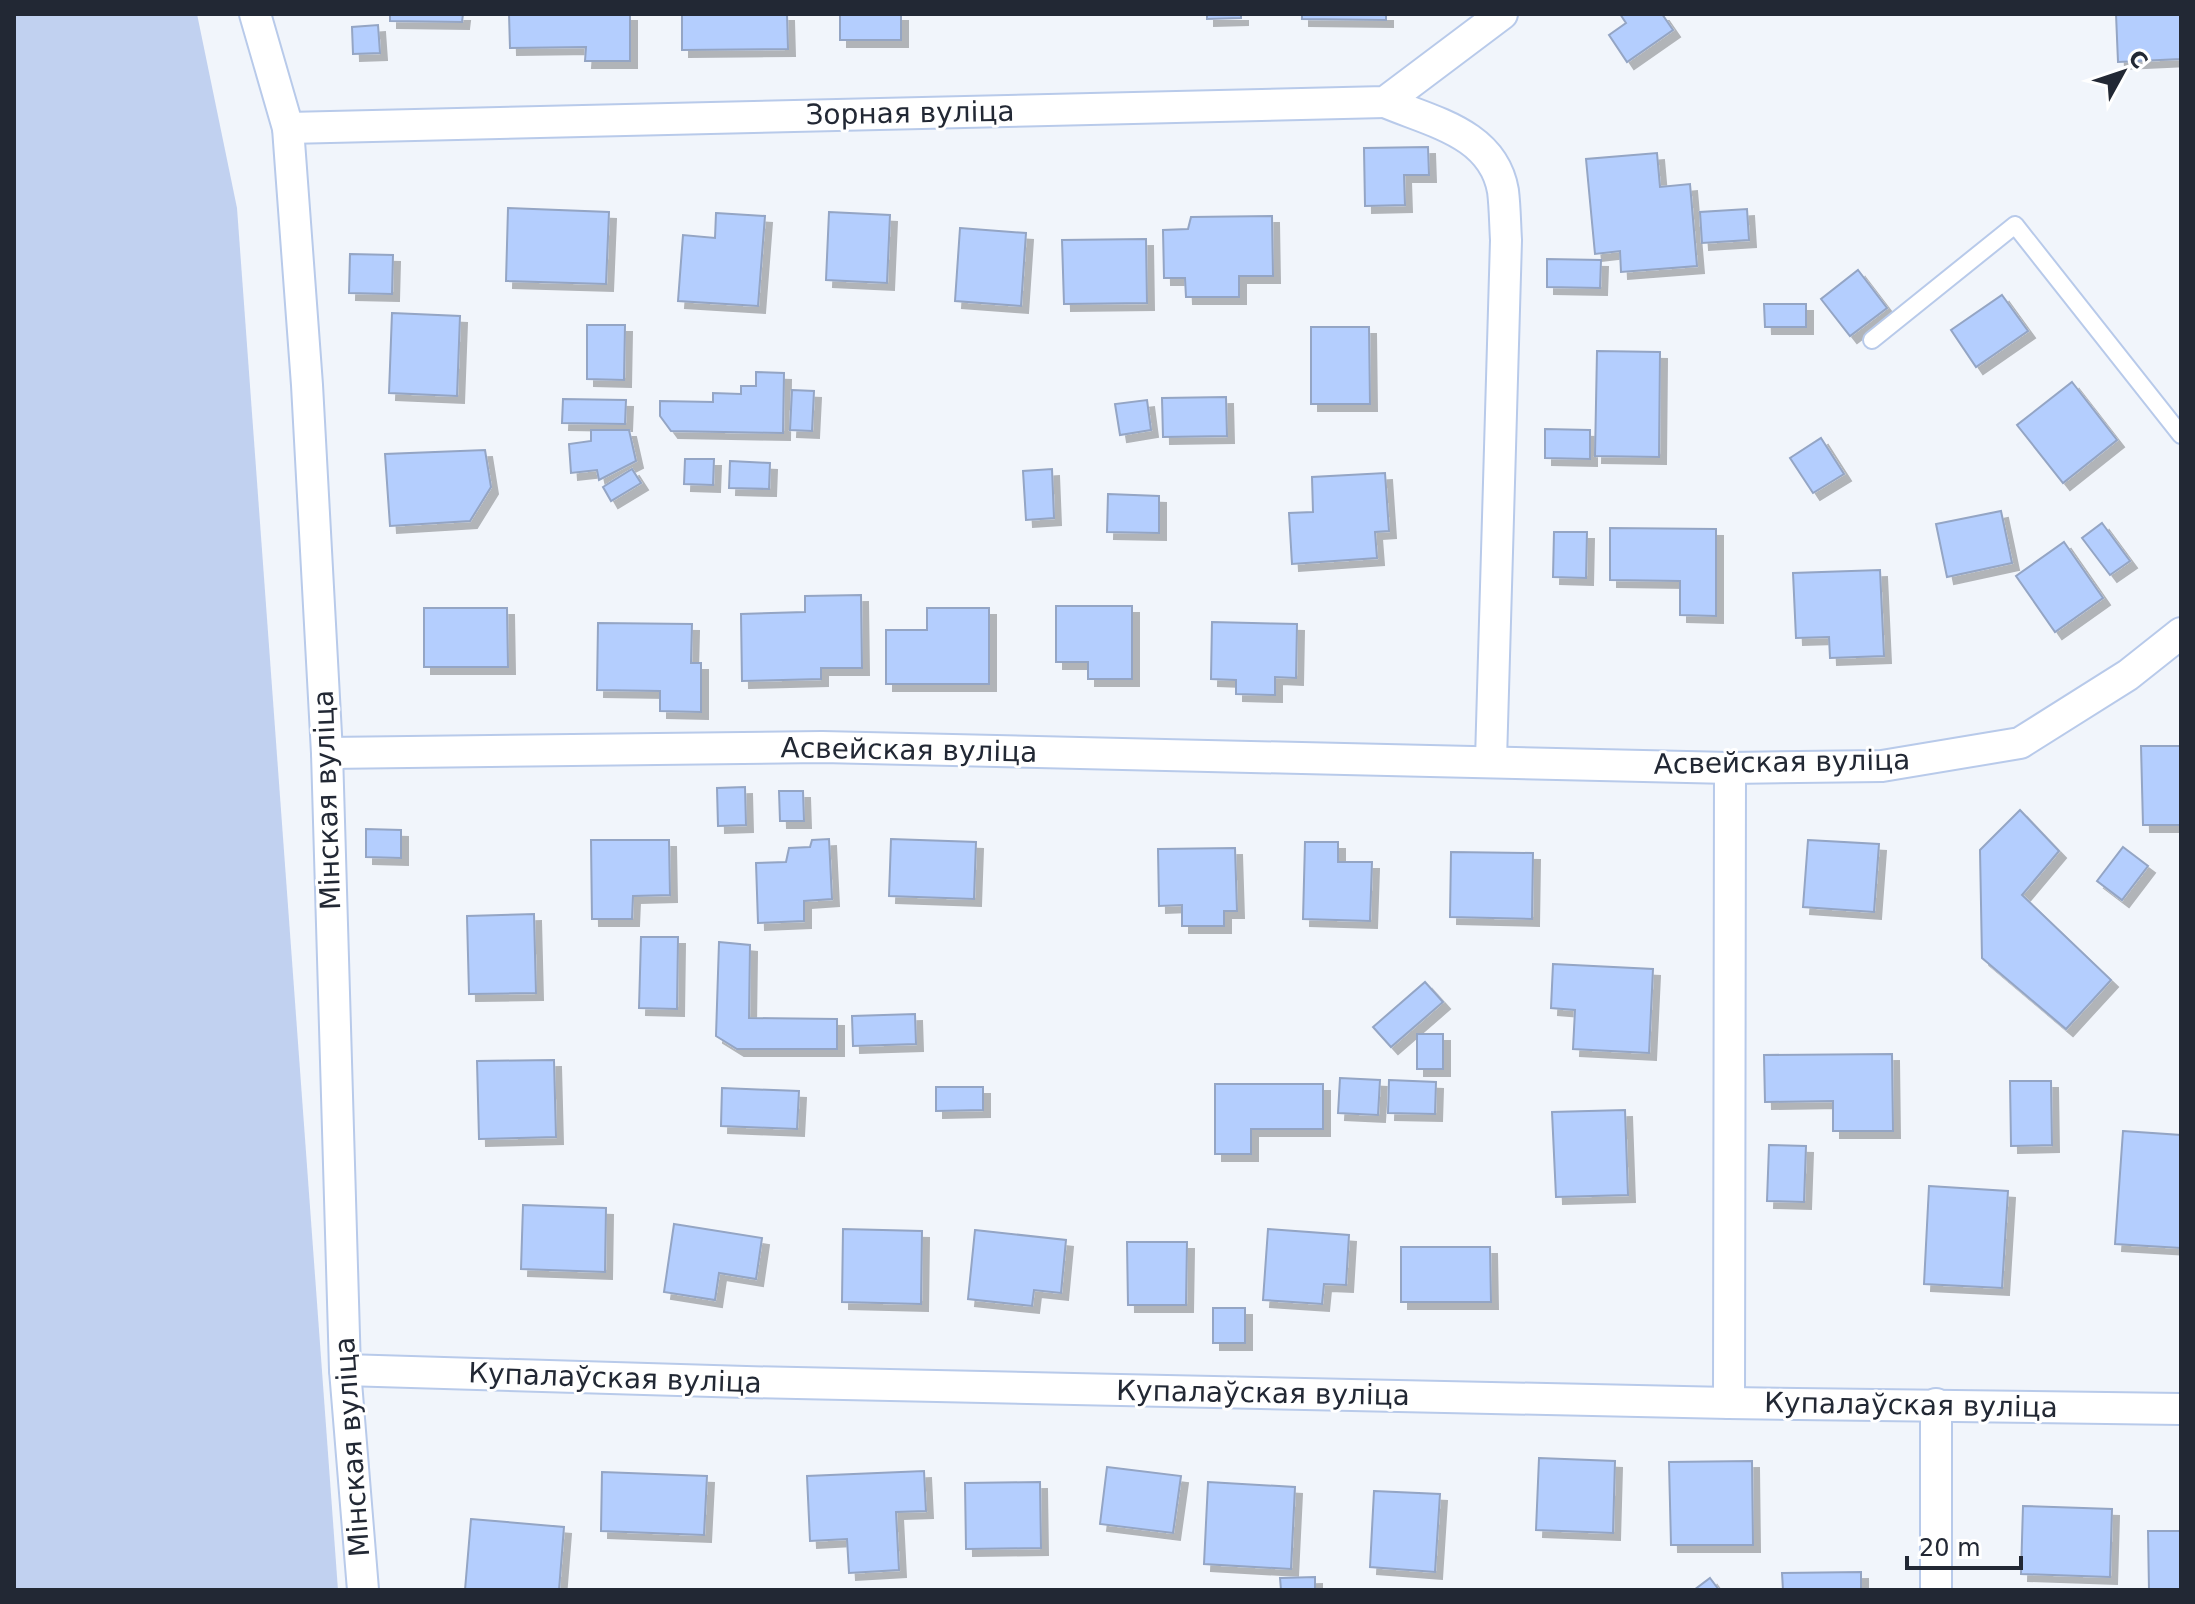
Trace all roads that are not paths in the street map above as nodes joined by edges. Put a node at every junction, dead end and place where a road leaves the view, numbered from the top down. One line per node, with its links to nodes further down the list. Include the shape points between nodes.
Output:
1 (255, 14): 4 (street, Мінская вуліца)
2 (1502, 14): 3 (street)
3 (1385, 102): 4 (street, Зорная вуліца); 9 (street, via 1473,139 1488,154 1503,188 1506,240)
4 (288, 128): 8 (street, Мінская вуліца)
5 (1872, 340): 6 (lane, via 2015,225)
6 (2181, 435)
7 (2181, 633): 10 (street, Асвейская вуліца, via 2128,675 2020,743 1882,766)
8 (327, 753): 9 (street, Асвейская вуліца, via 822,747); 11 (street, Мінская вуліца)
9 (1491, 760): 10 (street, Асвейская вуліца)
10 (1730, 768): 12 (street)
11 (345, 1370): 12 (street, Купалаўская вуліца); 15 (street, Мінская вуліца)
12 (1729, 1403): 13 (street, Купалаўская вуліца)
13 (1936, 1404): 14 (street, Купалаўская вуліца); 16 (street)
14 (2181, 1409)
15 (363, 1590)
16 (1936, 1590)

